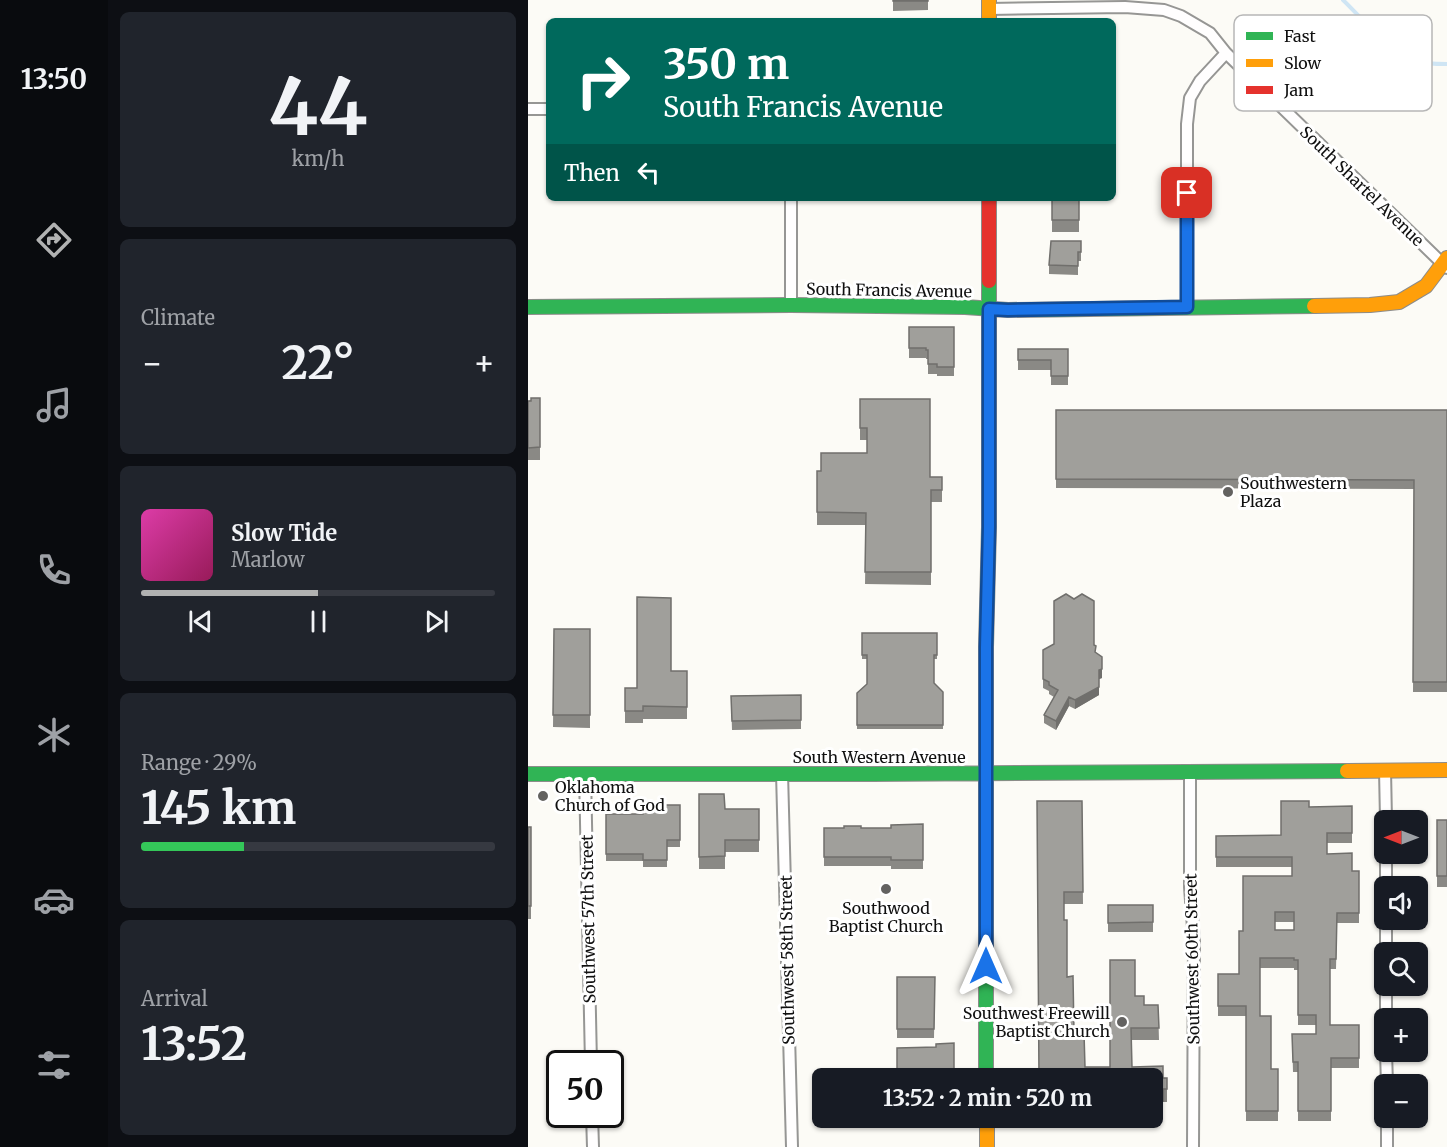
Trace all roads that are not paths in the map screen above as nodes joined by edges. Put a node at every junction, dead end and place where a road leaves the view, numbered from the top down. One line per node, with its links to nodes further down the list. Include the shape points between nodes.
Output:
1 (989, 10): 2 (street, South Shartel Avenue, via 1164,10 1210,33)
2 (1226, 53): 3 (street, South Shartel Avenue); 12 (street, via 1190,98)
3 (1234, 61)
4 (528, 109): 5 (street)
5 (546, 109)
6 (1286, 111): 9 (street, South Shartel Avenue)
7 (791, 201): 10 (street)
8 (989, 201): 13 (main road)
9 (1445, 263): 12 (main road, South Francis Avenue, via 1426,286 1399,302)
10 (791, 305): 11 (main road, South Francis Avenue); 13 (main road, South Francis Avenue)
11 (528, 307)
12 (1187, 307): 13 (main road, South Francis Avenue)
13 (989, 309): 18 (main road)
14 (1385, 770): 15 (main road, South Western Avenue); 16 (main road, South Western Avenue); 21 (street)
15 (1447, 770)
16 (1190, 772): 18 (main road, South Western Avenue); 30 (street, Southwest 60th Street)
17 (782, 773): 18 (main road, South Western Avenue); 20 (main road, South Western Avenue); 28 (street, Southwest 58th Street)
18 (986, 773): 23 (main road)
19 (528, 774): 20 (main road, South Western Avenue)
20 (585, 774): 22 (street, Southwest 57th Street)
21 (1386, 810)
22 (591, 1050)
23 (986, 1068)
24 (592, 1128): 27 (street)
25 (987, 1128): 29 (main road)
26 (1387, 1128): 31 (street)
27 (592, 1147)
28 (792, 1147)
29 (987, 1147)
30 (1193, 1147)
31 (1387, 1147)

